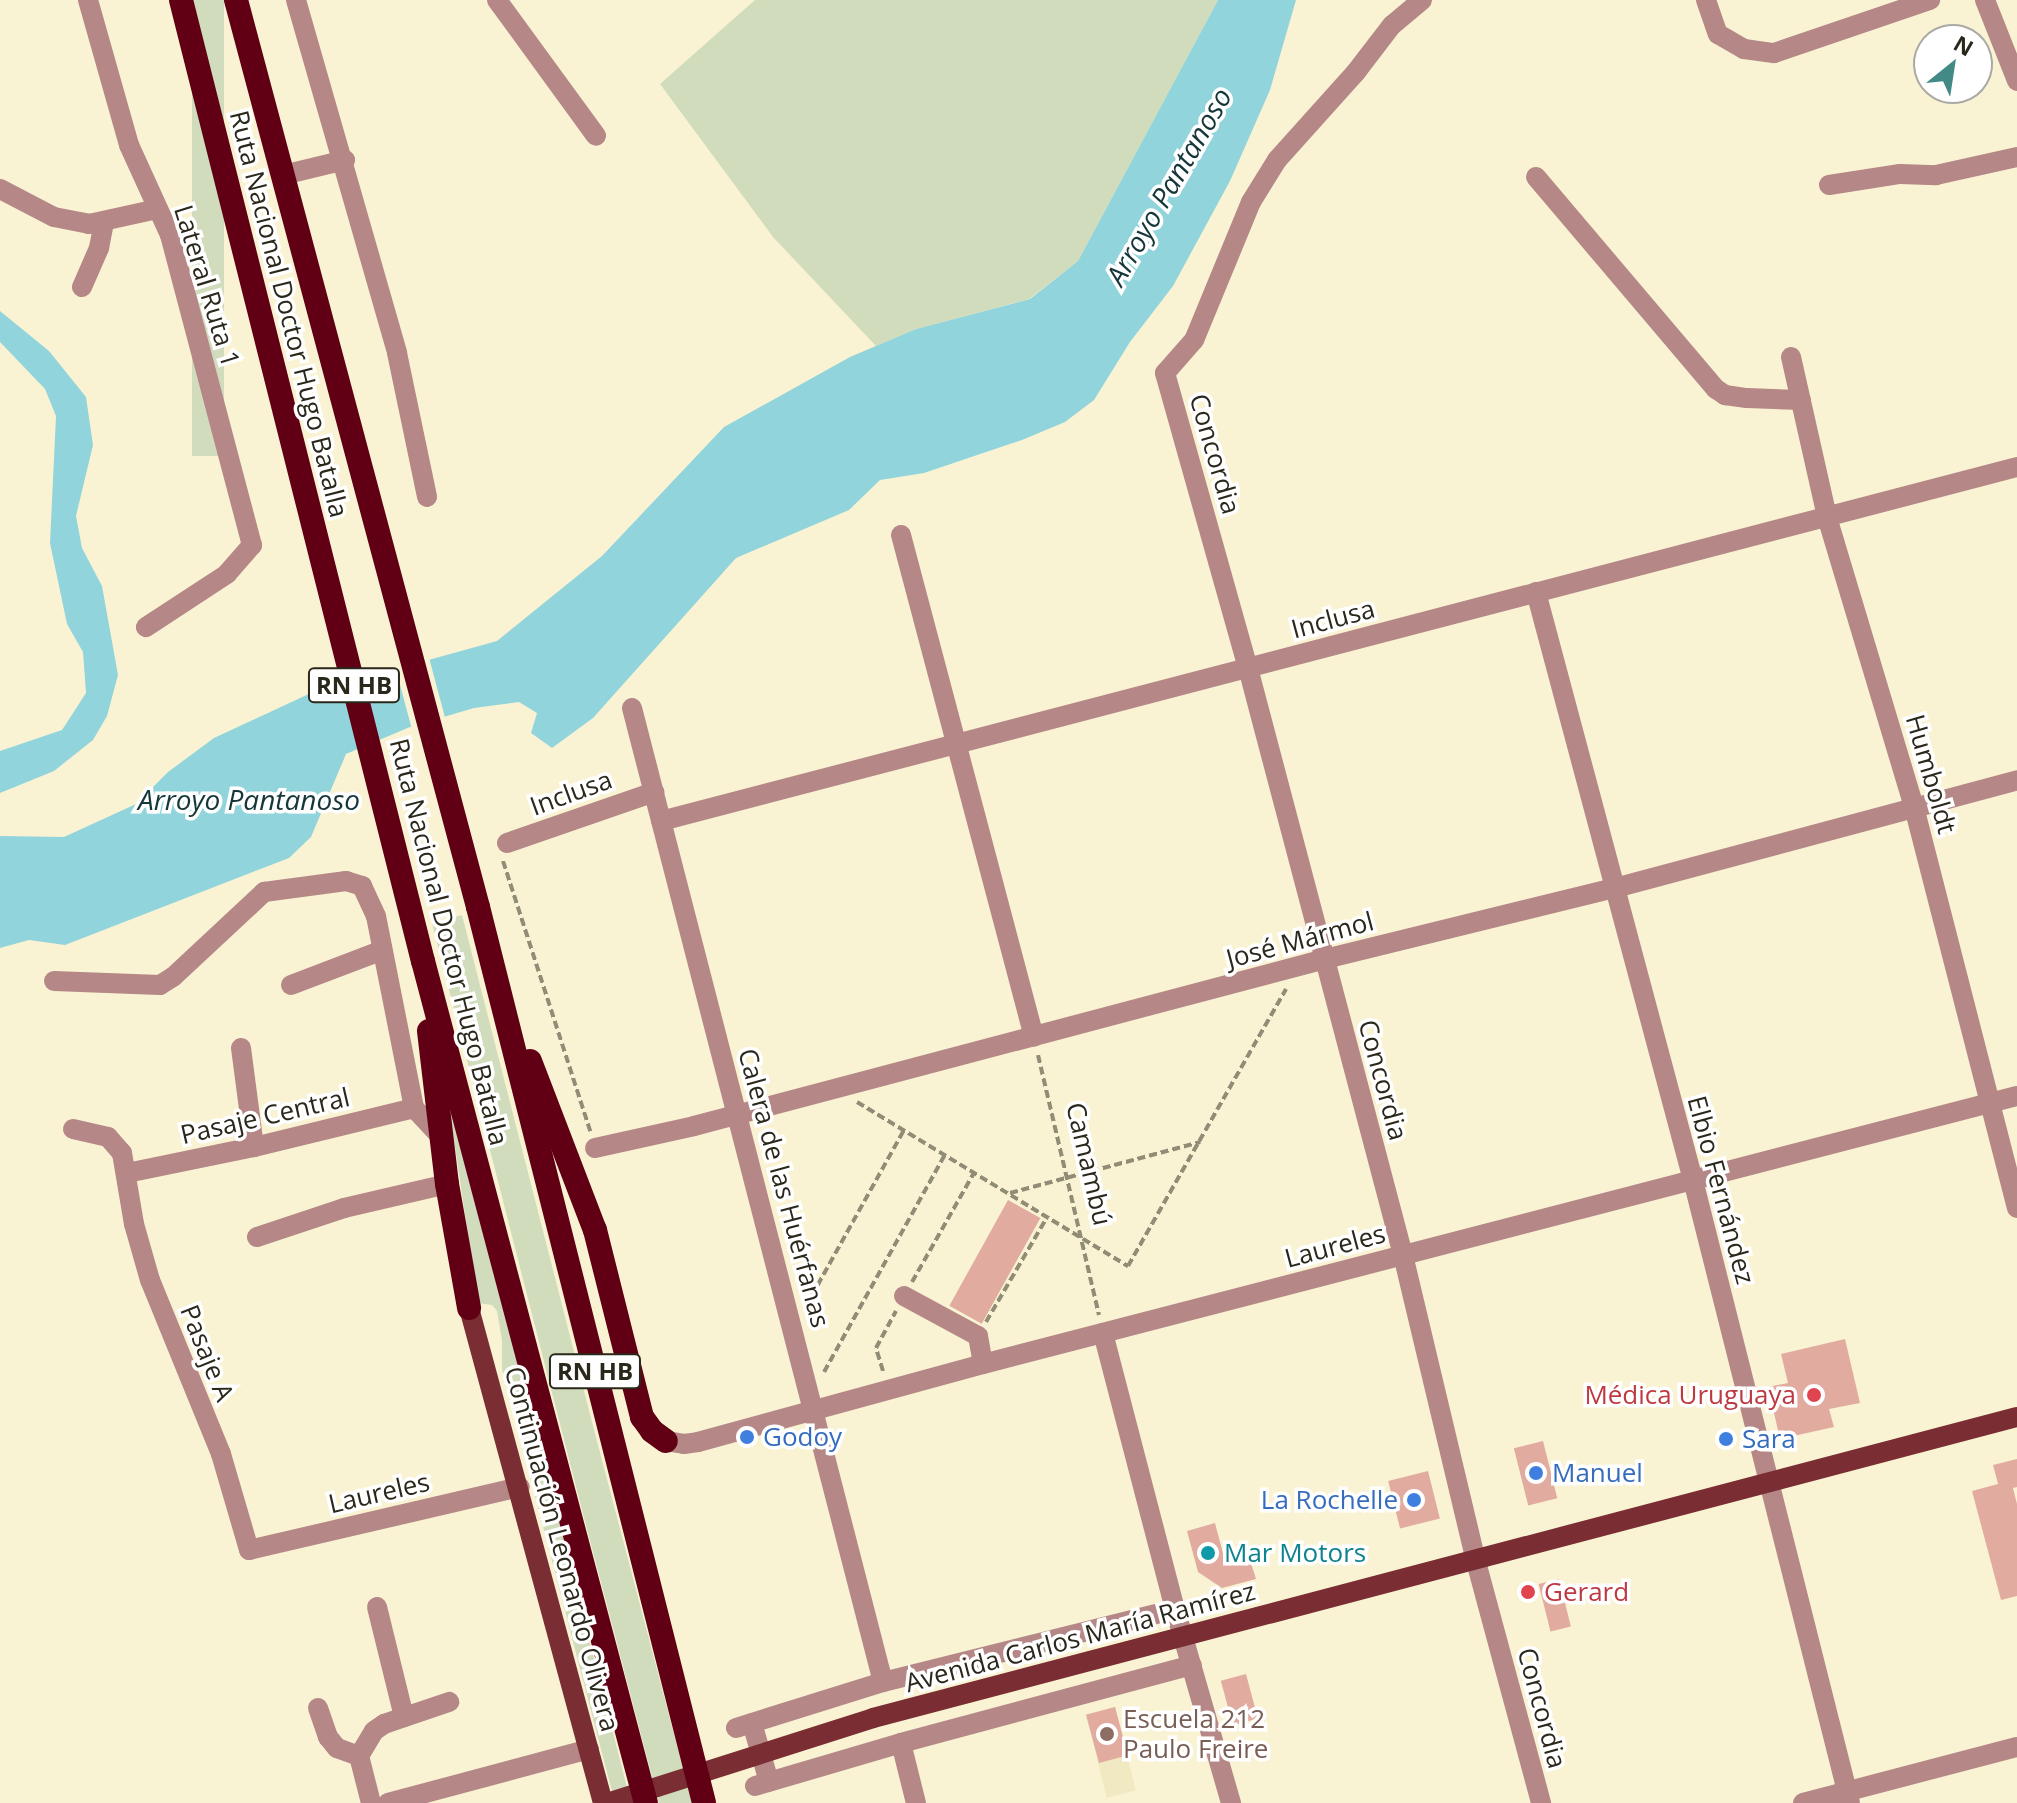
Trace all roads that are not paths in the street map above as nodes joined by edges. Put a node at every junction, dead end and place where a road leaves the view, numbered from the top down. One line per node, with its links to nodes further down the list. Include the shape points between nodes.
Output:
1 (88, 0): 18 (street, Lateral Ruta 1, via 129,145)
2 (181, 0): 41 (highway, Ruta Nacional Doctor Hugo Batalla / RN HB)
3 (236, 0): 14 (highway, Ruta Nacional Doctor Hugo Batalla / RN HB)
4 (296, 0): 13 (street)
5 (497, 0): 11 (street)
6 (1422, 0): 29 (street, Concordia, via 1392,25 1277,160 1240,226 1194,340 1165,373)
7 (1706, 0): 8 (street, via 1718,34 1744,49 1774,53)
8 (1930, 0)
9 (1985, 0): 10 (street)
10 (2017, 81)
11 (596, 136)
12 (2017, 157): 16 (street, via 1936,175 1900,174)
13 (345, 160): 14 (street, Ruta Nacional Doctor Hugo Batalla); 24 (street, via 397,353)
14 (283, 175): 38 (highway, Ruta Nacional Doctor Hugo Batalla / RN HB)
15 (1536, 177): 22 (street, via 1716,389 1736,397)
16 (1829, 185)
17 (0, 189): 19 (street, via 54,217)
18 (157, 209): 19 (street); 28 (street, Lateral Ruta 1, via 170,235 252,545 227,574)
19 (104, 222): 20 (street)
20 (82, 287)
21 (1791, 357): 22 (street, Humboldt)
22 (1801, 400): 25 (street, Humboldt)
23 (2017, 467): 25 (street, Inclusa)
24 (427, 497)
25 (1827, 517): 27 (street, Inclusa); 34 (street, Humboldt)
26 (901, 535): 31 (street)
27 (1536, 592): 29 (street, Inclusa); 37 (street, Elbio Fernández)
28 (146, 627)
29 (1248, 668): 31 (street, Inclusa); 40 (street, Concordia)
30 (632, 708): 33 (street, Calera de las Huérfanas)
31 (959, 743): 35 (street, Inclusa); 44 (street)
32 (2017, 780): 34 (street, José Mármol)
33 (654, 792): 35 (street, Calera de las Huérfanas); 36 (street, Inclusa)
34 (1914, 807): 37 (street, José Mármol); 47 (street, Humboldt)
35 (661, 821): 49 (street, Calera de las Huérfanas)
36 (507, 843)
37 (1615, 888): 40 (street, José Mármol); 55 (street, Elbio Fernández)
38 (485, 939): 66 (highway, via 592,1218 642,1417); 88 (highway, Ruta Nacional Doctor Hugo Batalla / RN HB)
39 (383, 950): 42 (street, via 362,886 327,882 264,892 160,985); 43 (street); 48 (street)
40 (1325, 959): 44 (street, José Mármol); 59 (street, Concordia)
41 (423, 961): 51 (highway); 87 (highway, Ruta Nacional Doctor Hugo Batalla / RN HB)
42 (54, 981)
43 (291, 985)
44 (1034, 1037): 49 (street, José Mármol)
45 (241, 1048): 52 (street)
46 (2017, 1096): 47 (street, Laureles)
47 (1991, 1103): 55 (street, Laureles); 57 (street, Humboldt)
48 (414, 1108): 51 (street); 52 (street, Pasaje Central)
49 (738, 1114): 53 (street, José Mármol); 64 (street, Calera de las Huérfanas)
50 (73, 1129): 54 (street, Pasaje A, via 108,1137 122,1153)
51 (441, 1137): 56 (highway)
52 (254, 1147): 54 (street, Pasaje Central)
53 (595, 1148)
54 (127, 1173): 69 (street, Pasaje A, via 150,1280 221,1454)
55 (1693, 1180): 59 (street, Laureles); 67 (street, Elbio Fernández)
56 (447, 1184): 58 (street, via 344,1208); 61 (highway)
57 (2017, 1208)
58 (257, 1237)
59 (1403, 1255): 62 (street, Laureles); 70 (street, Concordia)
60 (904, 1296): 63 (street, via 978,1336)
61 (469, 1308): 68 (main road, Continuación Leonardo Olivera)
62 (1103, 1333): 63 (street, Laureles); 72 (street)
63 (983, 1364): 64 (street, Laureles)
64 (813, 1402): 66 (street, Laureles, via 698,1442); 75 (street, Calera de las Huérfanas)
65 (2017, 1417): 67 (main road, Avenida Carlos María Ramírez)
66 (666, 1441)
67 (1769, 1480): 70 (main road, Avenida Carlos María Ramírez); 83 (street, Elbio Fernández)
68 (520, 1487): 69 (street, Laureles); 81 (main road, Continuación Leonardo Olivera)
69 (249, 1550)
70 (1475, 1558): 73 (main road, Avenida Carlos María Ramírez); 91 (street, Concordia)
71 (377, 1607): 78 (street)
72 (1175, 1609): 73 (street); 75 (street, Avenida Carlos María Ramírez)
73 (1184, 1637): 74 (street); 86 (main road, Avenida Carlos María Ramírez, via 873,1718)
74 (1192, 1665): 79 (street, Avenida Carlos María Ramírez); 90 (street)
75 (883, 1682): 79 (street, Avenida Carlos María Ramírez, via 744,1725 762,1784)
76 (449, 1702): 78 (street)
77 (318, 1708): 82 (street, via 337,1748)
78 (404, 1717): 82 (street, via 374,1731)
79 (901, 1743): 89 (street)
80 (2017, 1747): 83 (street)
81 (589, 1749): 85 (street); 86 (main road, Continuación Leonardo Olivera)
82 (359, 1756): 84 (street)
83 (1849, 1797): 92 (street)
84 (371, 1803)
85 (388, 1803)
86 (605, 1803)
87 (646, 1803)
88 (704, 1803)
89 (916, 1803)
90 (1231, 1803)
91 (1541, 1803)
92 (1803, 1803)

